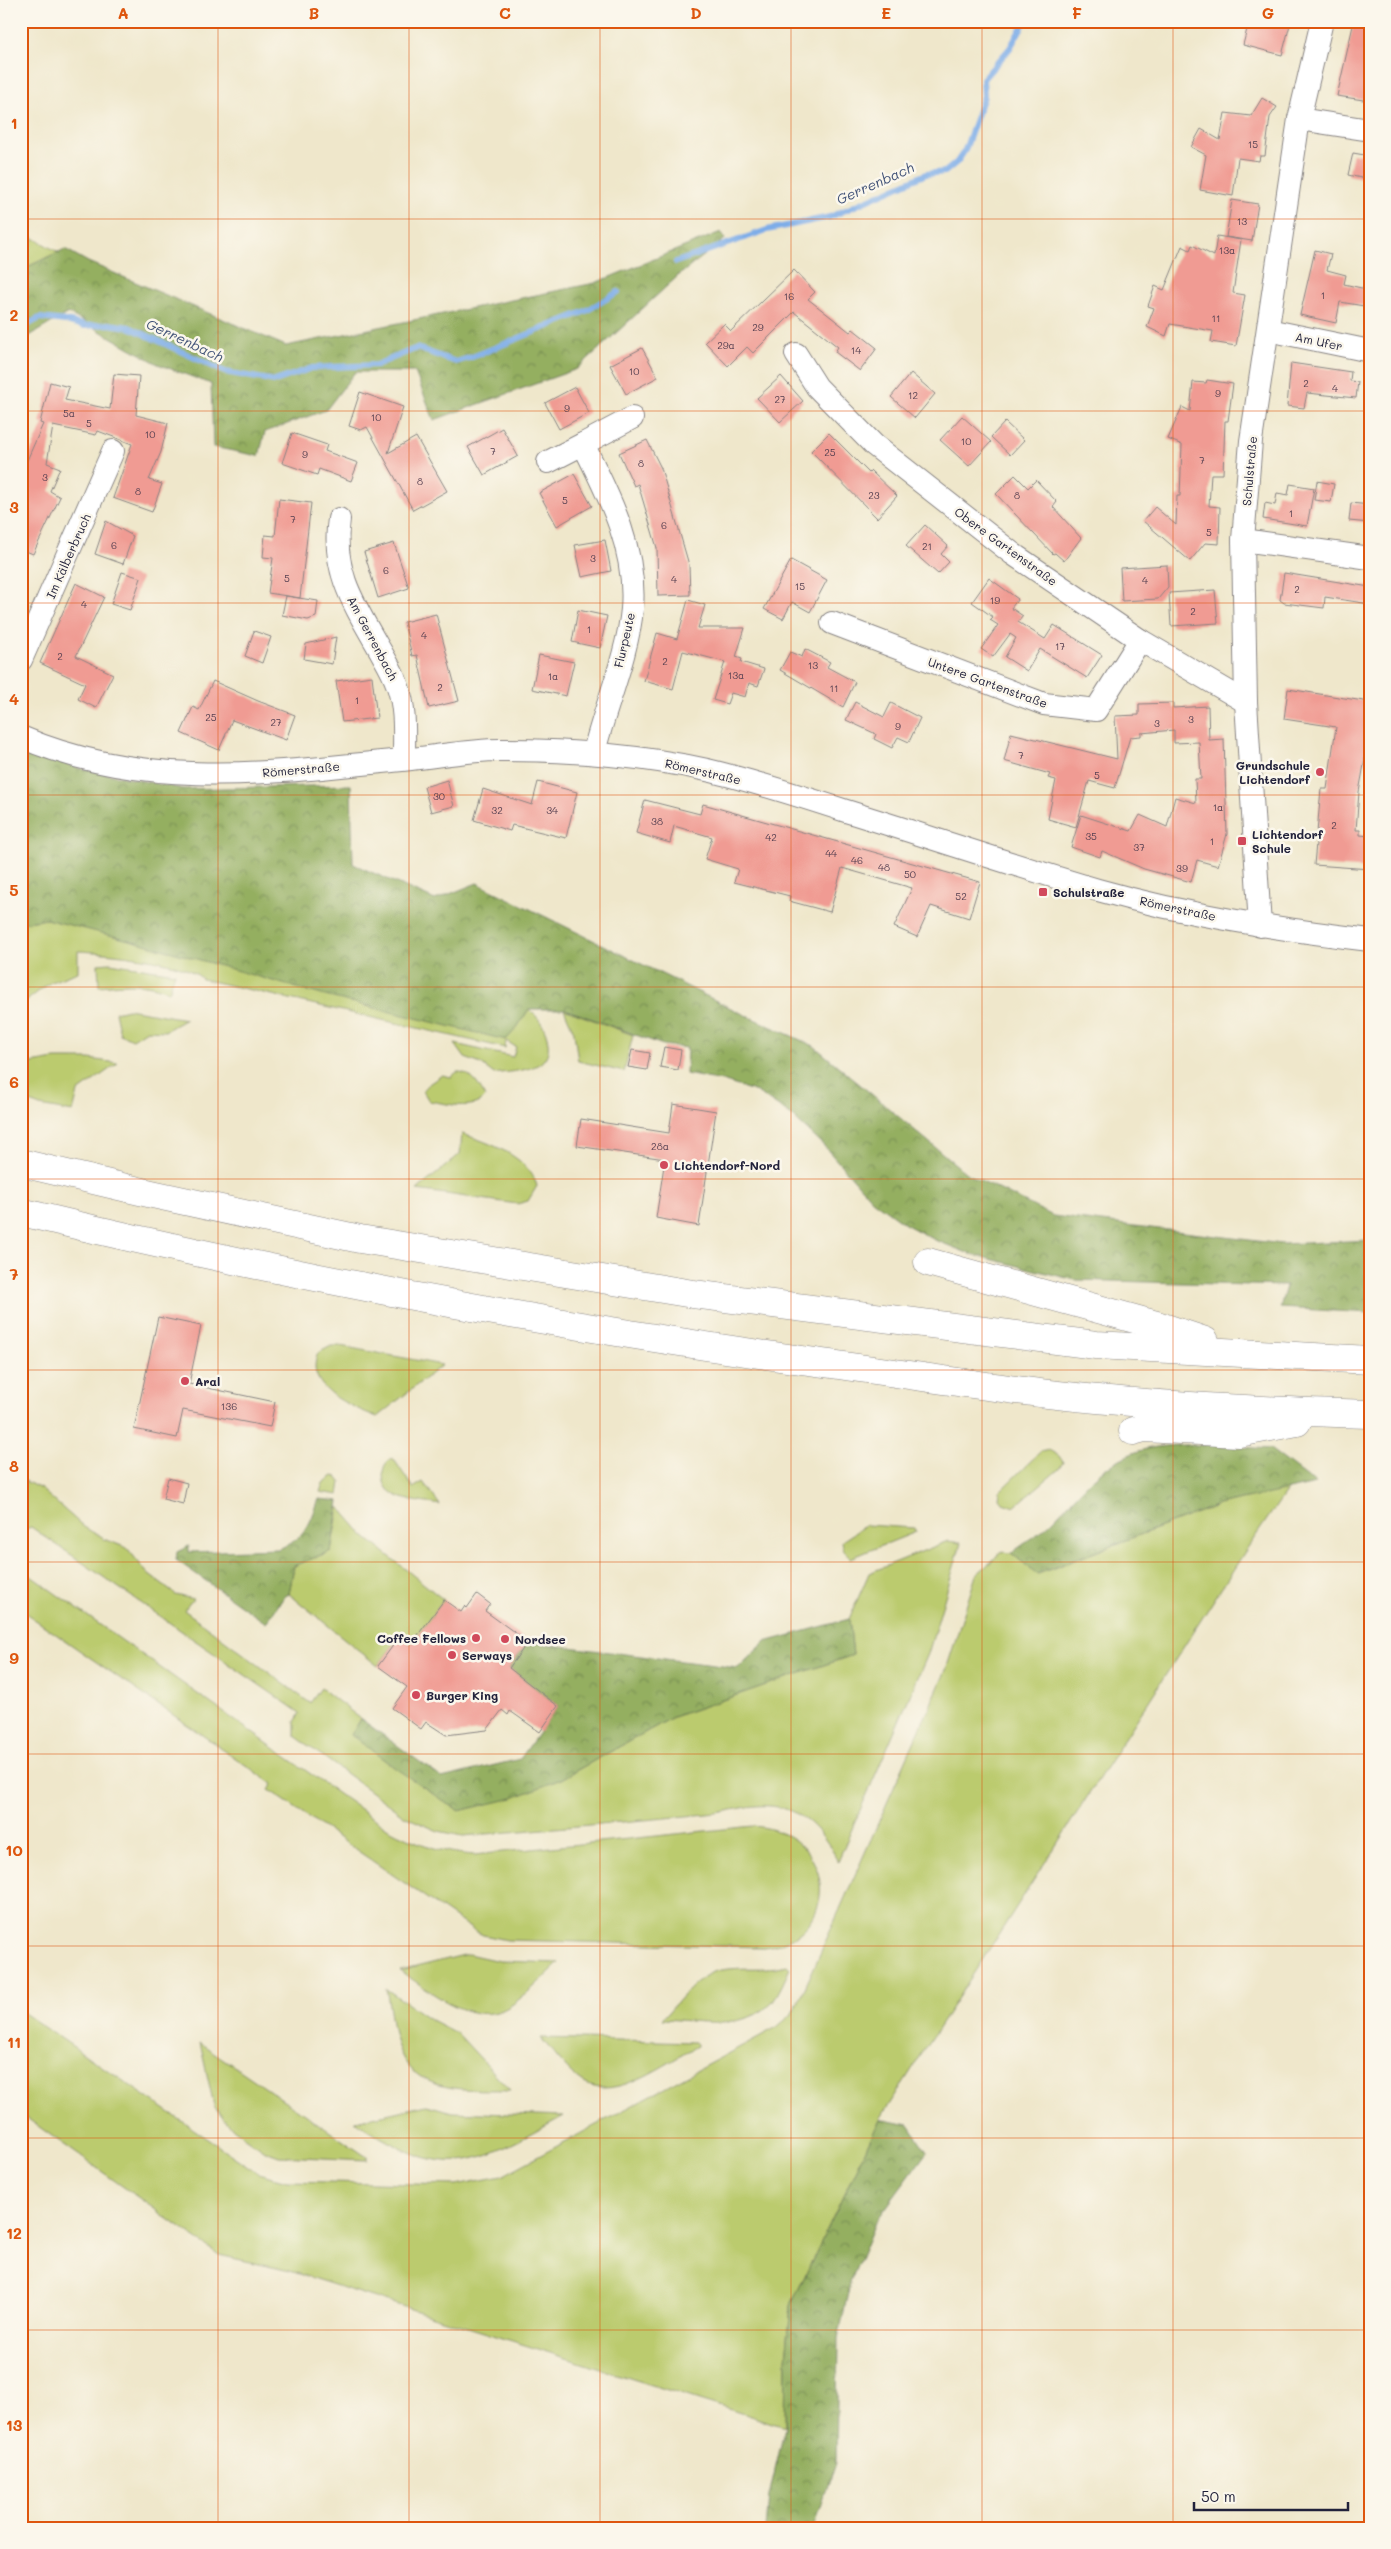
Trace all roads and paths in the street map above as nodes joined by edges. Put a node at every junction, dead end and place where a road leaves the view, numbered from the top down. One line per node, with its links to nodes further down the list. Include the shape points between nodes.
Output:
1 (1322, 21): 2 (street, Schulstraße)
2 (1299, 119): 3 (street); 4 (street, Schulstraße)
3 (1370, 130)
4 (1268, 330): 5 (street, Am Ufer); 12 (street, Schulstraße, via 1251,441)
5 (1370, 351)
6 (796, 354): 15 (street, Obere Gartenstraße, via 817,387 874,445 1013,554)
7 (632, 418): 8 (street)
8 (583, 444): 10 (street); 19 (street, Flurpeute, via 622,529 630,565 632,609 621,662)
9 (113, 451): 16 (street, Im Kälberbruch)
10 (548, 462)
11 (338, 519): 20 (street, Am Gerrenbach, via 335,541 349,594 398,684 404,722)
12 (1243, 540): 13 (street); 17 (street, Schulstraße)
13 (1370, 558)
14 (832, 623): 15 (street, Untere Gartenstraße, via 1044,704 1096,710)
15 (1140, 640): 17 (street, Obere Gartenstraße)
16 (21, 660)
17 (1246, 702): 21 (street, Schulstraße)
18 (21, 737): 20 (street, Römerstraße, via 82,757 184,774 281,772)
19 (594, 752): 20 (street, Römerstraße, via 496,750); 21 (street, Römerstraße, via 707,770 1096,889)
20 (404, 759)
21 (1260, 926): 22 (street, Römerstraße)
22 (1370, 940)
23 (21, 1163): 26 (highway, via 360,1238 683,1292 1096,1345)
24 (21, 1212): 28 (highway, via 313,1277 684,1344 1050,1394)
25 (928, 1262): 26 (highway, via 1160,1326)
26 (1234, 1352): 27 (highway)
27 (1370, 1360)
28 (1356, 1414): 29 (highway, via 1239,1433 1144,1428)
29 (1133, 1431)

